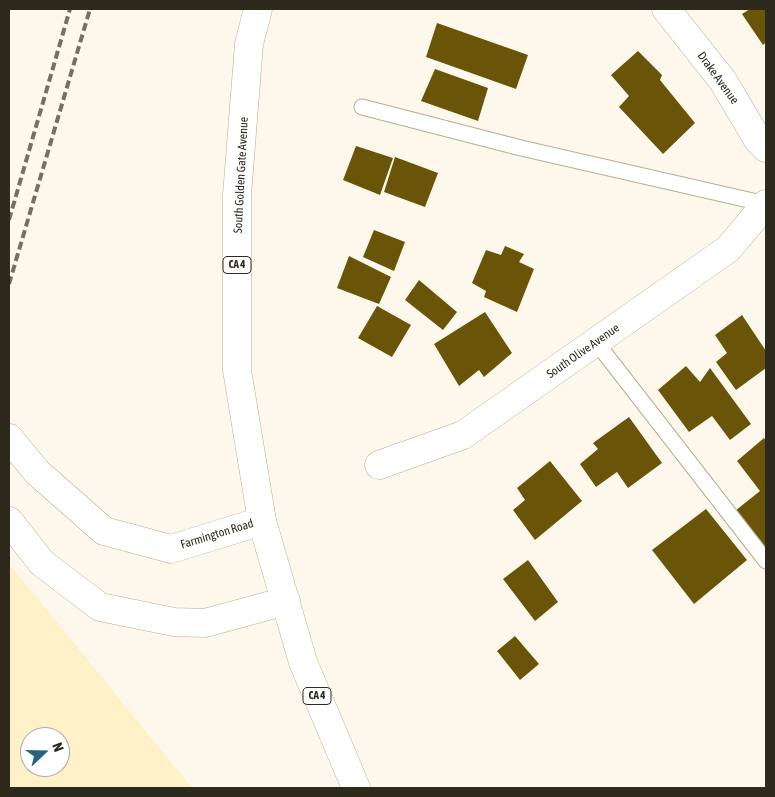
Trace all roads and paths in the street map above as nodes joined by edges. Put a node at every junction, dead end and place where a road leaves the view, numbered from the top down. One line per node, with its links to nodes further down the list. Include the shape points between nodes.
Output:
1 (258, 9): 10 (main road, South Golden Gate Avenue / CA 4, via 249,44 237,195 237,370)
2 (666, 9): 4 (main road, Drake Avenue, via 723,82)
3 (362, 107): 5 (lane, via 576,161)
4 (766, 148)
5 (766, 204): 6 (main road, South Olive Avenue, via 728,249)
6 (596, 342): 8 (main road, South Olive Avenue, via 463,435); 11 (lane)
7 (9, 438): 10 (main road, Farmington Road, via 37,472 104,531 171,549)
8 (379, 465)
9 (9, 520): 12 (main road, via 42,563 100,607 174,622 205,623)
10 (262, 521): 12 (main road, Farmington Road / CA 4)
11 (766, 561)
12 (286, 601): 13 (main road, Farmington Road / CA 4, via 302,662)
13 (356, 788)

